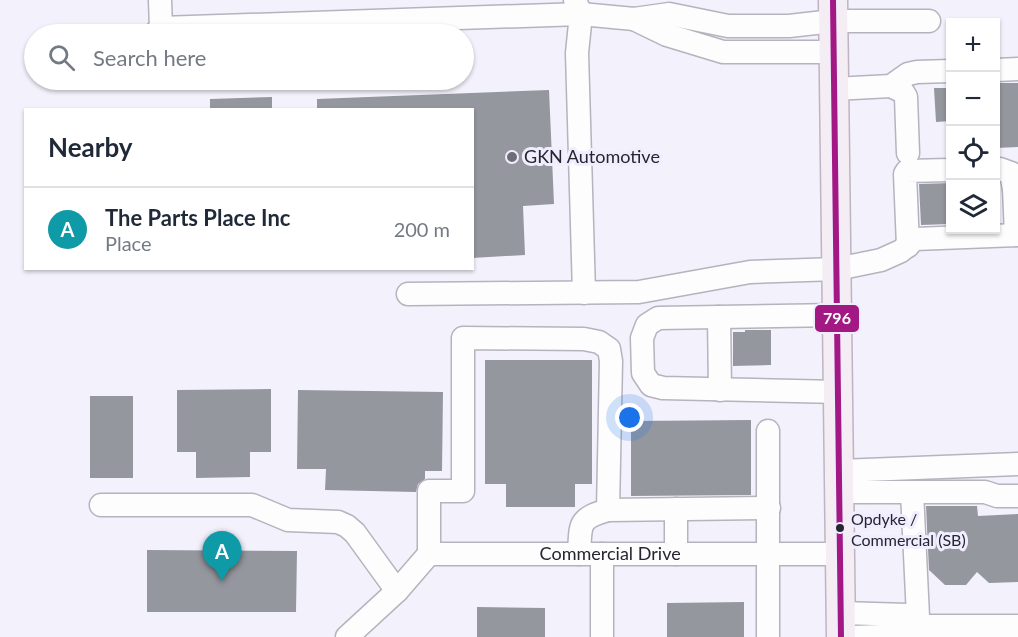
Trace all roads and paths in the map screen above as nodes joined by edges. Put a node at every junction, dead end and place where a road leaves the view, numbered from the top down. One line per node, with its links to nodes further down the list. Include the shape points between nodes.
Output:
1 (160, 0): 6 (street)
2 (578, 7): 4 (street); 7 (street); 21 (street)
3 (833, 10): 4 (street, via 789,26 728,26 669,14); 5 (street); 8 (main road)
4 (634, 19): 8 (street, via 667,35 723,52)
5 (929, 21)
6 (158, 24)
7 (280, 24)
8 (834, 52): 13 (main road)
9 (1018, 69): 10 (street)
10 (1000, 70)
11 (946, 71): 12 (street, via 909,74)
12 (891, 86): 13 (street); 14 (street, via 906,97)
13 (834, 89): 20 (main road)
14 (908, 153)
15 (1000, 168): 17 (street, via 1011,174)
16 (946, 170): 19 (street, via 905,174)
17 (1016, 189): 18 (street)
18 (1017, 235): 19 (street, via 915,239)
19 (908, 246): 20 (street, via 881,260)
20 (837, 269): 21 (street, via 750,272 639,292); 23 (main road)
21 (584, 293): 22 (street)
22 (408, 294)
23 (838, 315): 24 (street); 26 (main road)
24 (718, 317): 25 (street); 25 (street, via 658,318 646,325 642,338 643,374 651,385)
25 (720, 390): 26 (street)
26 (839, 392): 29 (main road)
27 (768, 431): 33 (street)
28 (1018, 464): 29 (street)
29 (840, 481): 30 (street); 41 (main road)
30 (912, 492): 31 (street); 45 (street)
31 (1018, 496)
32 (101, 505): 42 (street, via 252,504 288,520 338,522 355,533)
33 (769, 508): 34 (street); 40 (street)
34 (676, 509): 35 (street); 39 (street)
35 (608, 510): 36 (street, via 609,349 584,339 464,338 463,491 429,491); 37 (street, via 589,515 581,527)
36 (429, 554): 37 (street, Commercial Drive); 42 (street)
37 (579, 554): 38 (street, Commercial Drive)
38 (602, 554): 39 (street, Commercial Drive); 47 (street)
39 (676, 554): 40 (street, Commercial Drive)
40 (769, 554): 41 (street, Commercial Drive); 48 (street)
41 (841, 554): 44 (main road)
42 (397, 591): 46 (street)
43 (1018, 626): 45 (street)
44 (846, 629): 45 (street, via 908,615)
45 (919, 632)
46 (347, 637)
47 (602, 637)
48 (768, 637)

